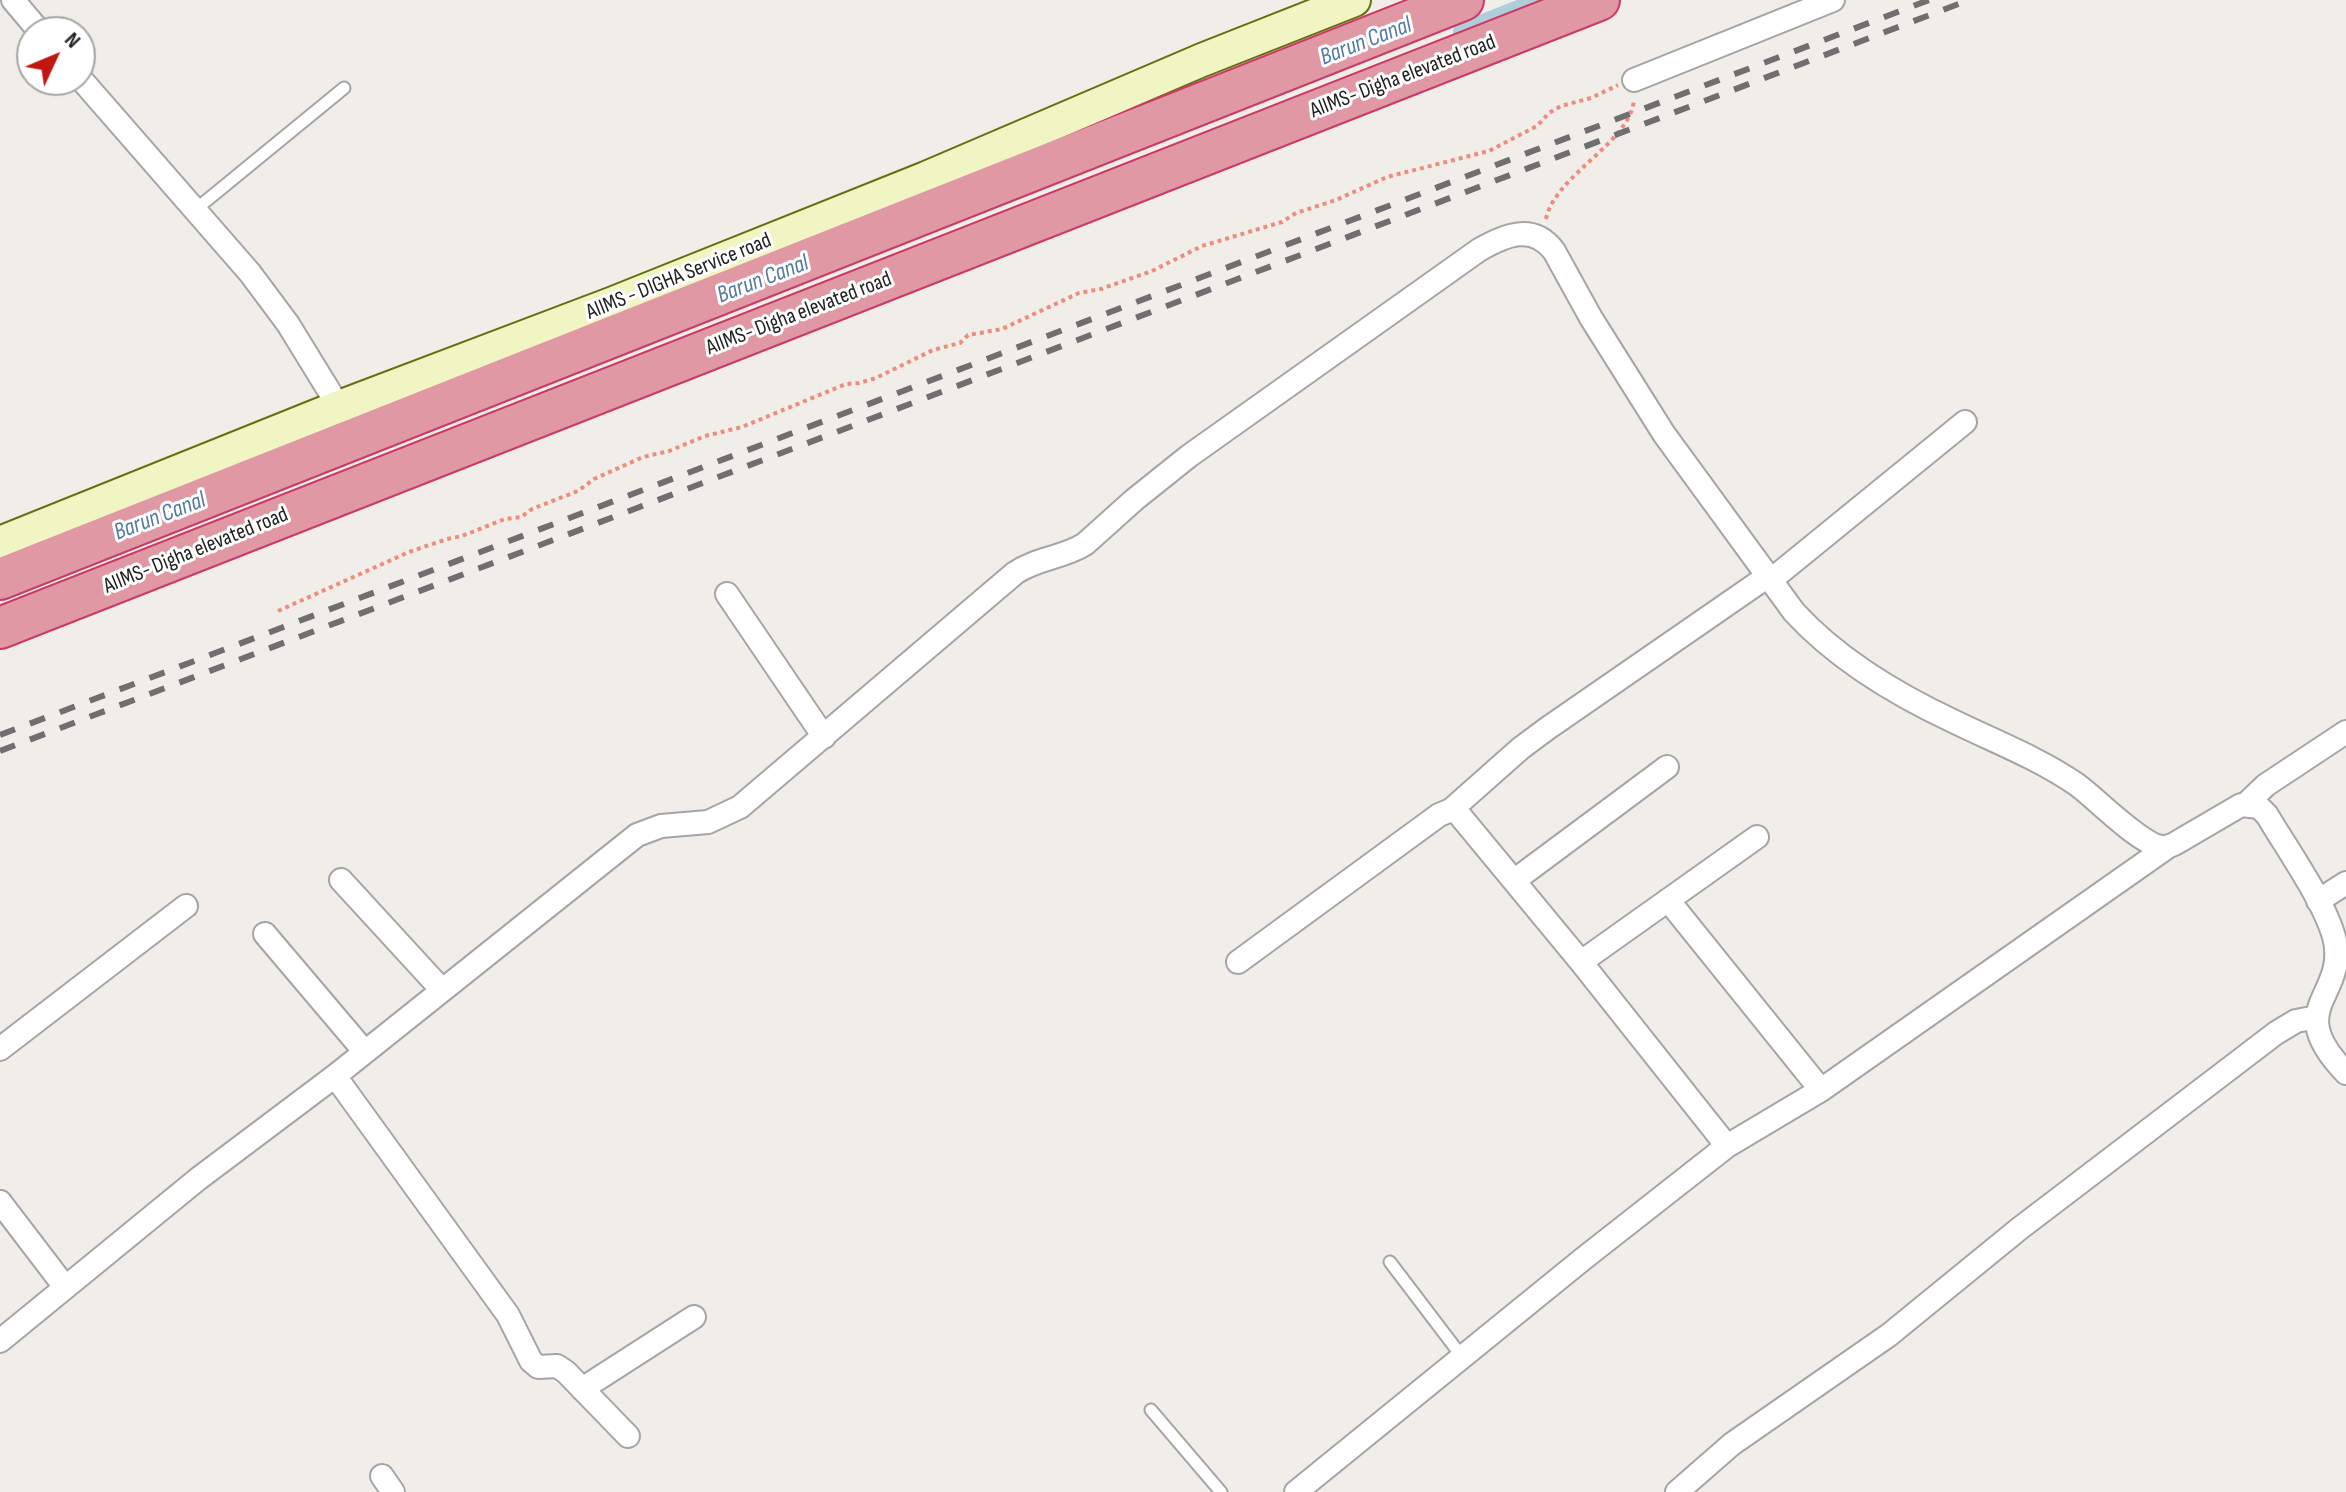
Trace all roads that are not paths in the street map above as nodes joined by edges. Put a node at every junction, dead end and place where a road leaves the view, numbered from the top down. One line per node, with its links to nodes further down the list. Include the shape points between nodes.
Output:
1 (13, 0): 6 (street)
2 (1354, 0): 11 (main road, AIIMS - DIGHA Service road, via 926,178)
3 (1463, 0): 15 (highway, AIIMS- Digha elevated road)
4 (1599, 0): 17 (highway, AIIMS- Digha elevated road)
5 (1833, 0): 7 (street)
6 (26, 16)
7 (1634, 80)
8 (344, 88): 10 (lane)
9 (96, 96): 10 (street)
10 (195, 210): 11 (street, via 288,324)
11 (339, 407): 13 (main road, AIIMS - DIGHA Service road)
12 (1965, 422): 14 (street)
13 (0, 543)
14 (1770, 578): 19 (street, via 1664,434 1562,263 1546,241 1520,233 1479,250 1189,456 1075,551 1026,565); 22 (street, via 1548,728); 24 (street, via 1813,633 1838,653 1894,690 2053,770 2136,834)
15 (0, 579)
16 (727, 594): 19 (street)
17 (0, 628)
18 (2346, 732): 21 (street)
19 (824, 737): 34 (street, via 723,816 637,835)
20 (1667, 767): 26 (street)
21 (2245, 805): 24 (street); 29 (street, via 2267,815)
22 (1451, 810): 26 (street, via 1462,816); 32 (street)
23 (1757, 837): 28 (street)
24 (2166, 848): 40 (street)
25 (341, 880): 34 (street)
26 (1515, 880): 33 (street)
27 (2346, 883): 29 (street)
28 (1668, 900): 33 (street); 40 (street)
29 (2318, 901): 35 (street, via 2337,954)
30 (186, 906): 36 (street)
31 (265, 934): 37 (street)
32 (1238, 962)
33 (1581, 962): 41 (street)
34 (442, 990): 37 (street)
35 (2317, 1017): 38 (street, via 2323,1044); 53 (street, via 2276,1033 1889,1335 1732,1444)
36 (0, 1049)
37 (365, 1052): 39 (street)
38 (2346, 1073)
39 (335, 1076): 44 (street); 48 (street, via 508,1315 531,1361 538,1367 561,1368)
40 (1821, 1090): 41 (street)
41 (1727, 1146): 47 (street)
42 (0, 1202): 44 (street)
43 (1390, 1262): 47 (lane)
44 (65, 1287): 46 (street)
45 (694, 1317): 48 (street)
46 (0, 1340)
47 (1463, 1358): 52 (street)
48 (582, 1389): 50 (street)
49 (1151, 1410): 51 (lane)
50 (628, 1436)
51 (1221, 1492)
52 (1296, 1492)
53 (1677, 1492)

